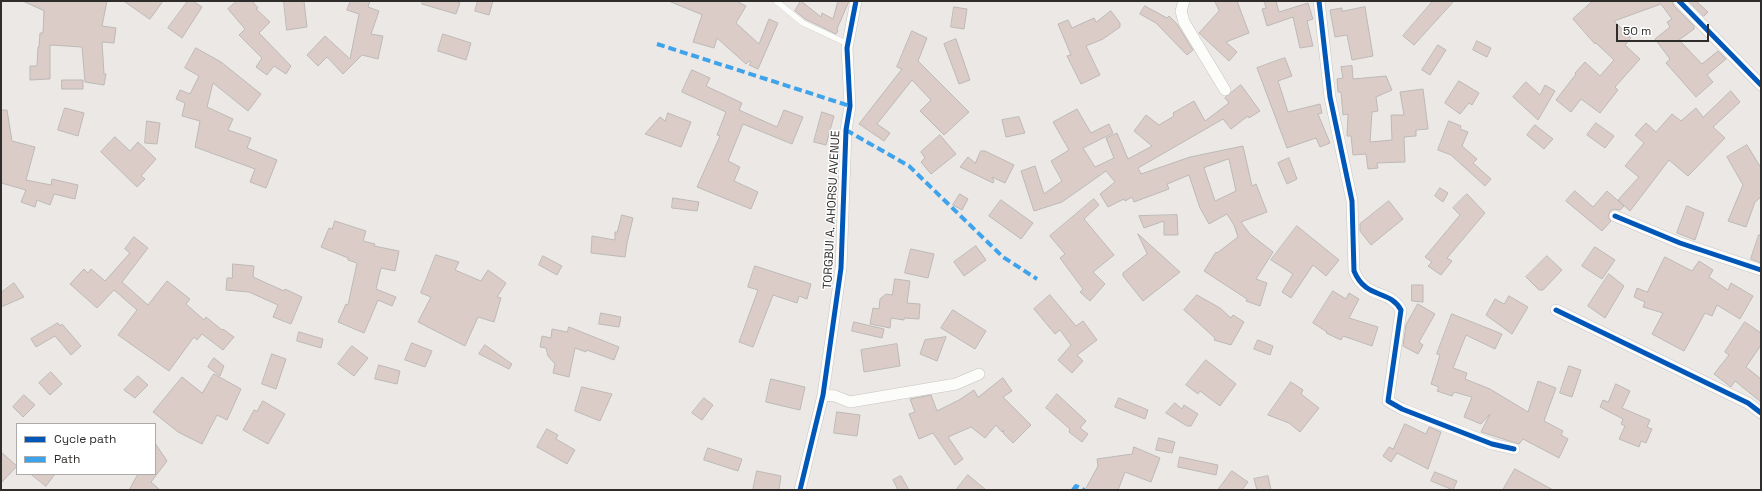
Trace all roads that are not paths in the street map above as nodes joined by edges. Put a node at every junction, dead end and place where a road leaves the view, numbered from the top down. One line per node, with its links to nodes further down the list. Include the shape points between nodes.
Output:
1 (776, 1): 6 (lane, via 803,23)
2 (856, 1): 6 (street, TORGBUI A. AHORSU AVENUE)
3 (1184, 1): 8 (street, via 1181,11 1184,22)
4 (1319, 1): 15 (street, via 1330,97 1352,201 1354,271 1358,281 1365,288 1393,300 1401,310 1388,401 1402,409 1492,444)
5 (1679, 1): 7 (street)
6 (848, 44): 13 (street, TORGBUI A. AHORSU AVENUE, via 850,106 846,130 841,268)
7 (1761, 85)
8 (1225, 90)
9 (1615, 216): 10 (street, via 1680,243)
10 (1761, 270)
11 (1556, 310): 14 (street, via 1748,403)
12 (979, 374): 13 (street, via 956,384 850,402 835,396)
13 (823, 395): 16 (street, TORGBUI A. AHORSU AVENUE)
14 (1761, 413)
15 (1514, 449)
16 (800, 490)

